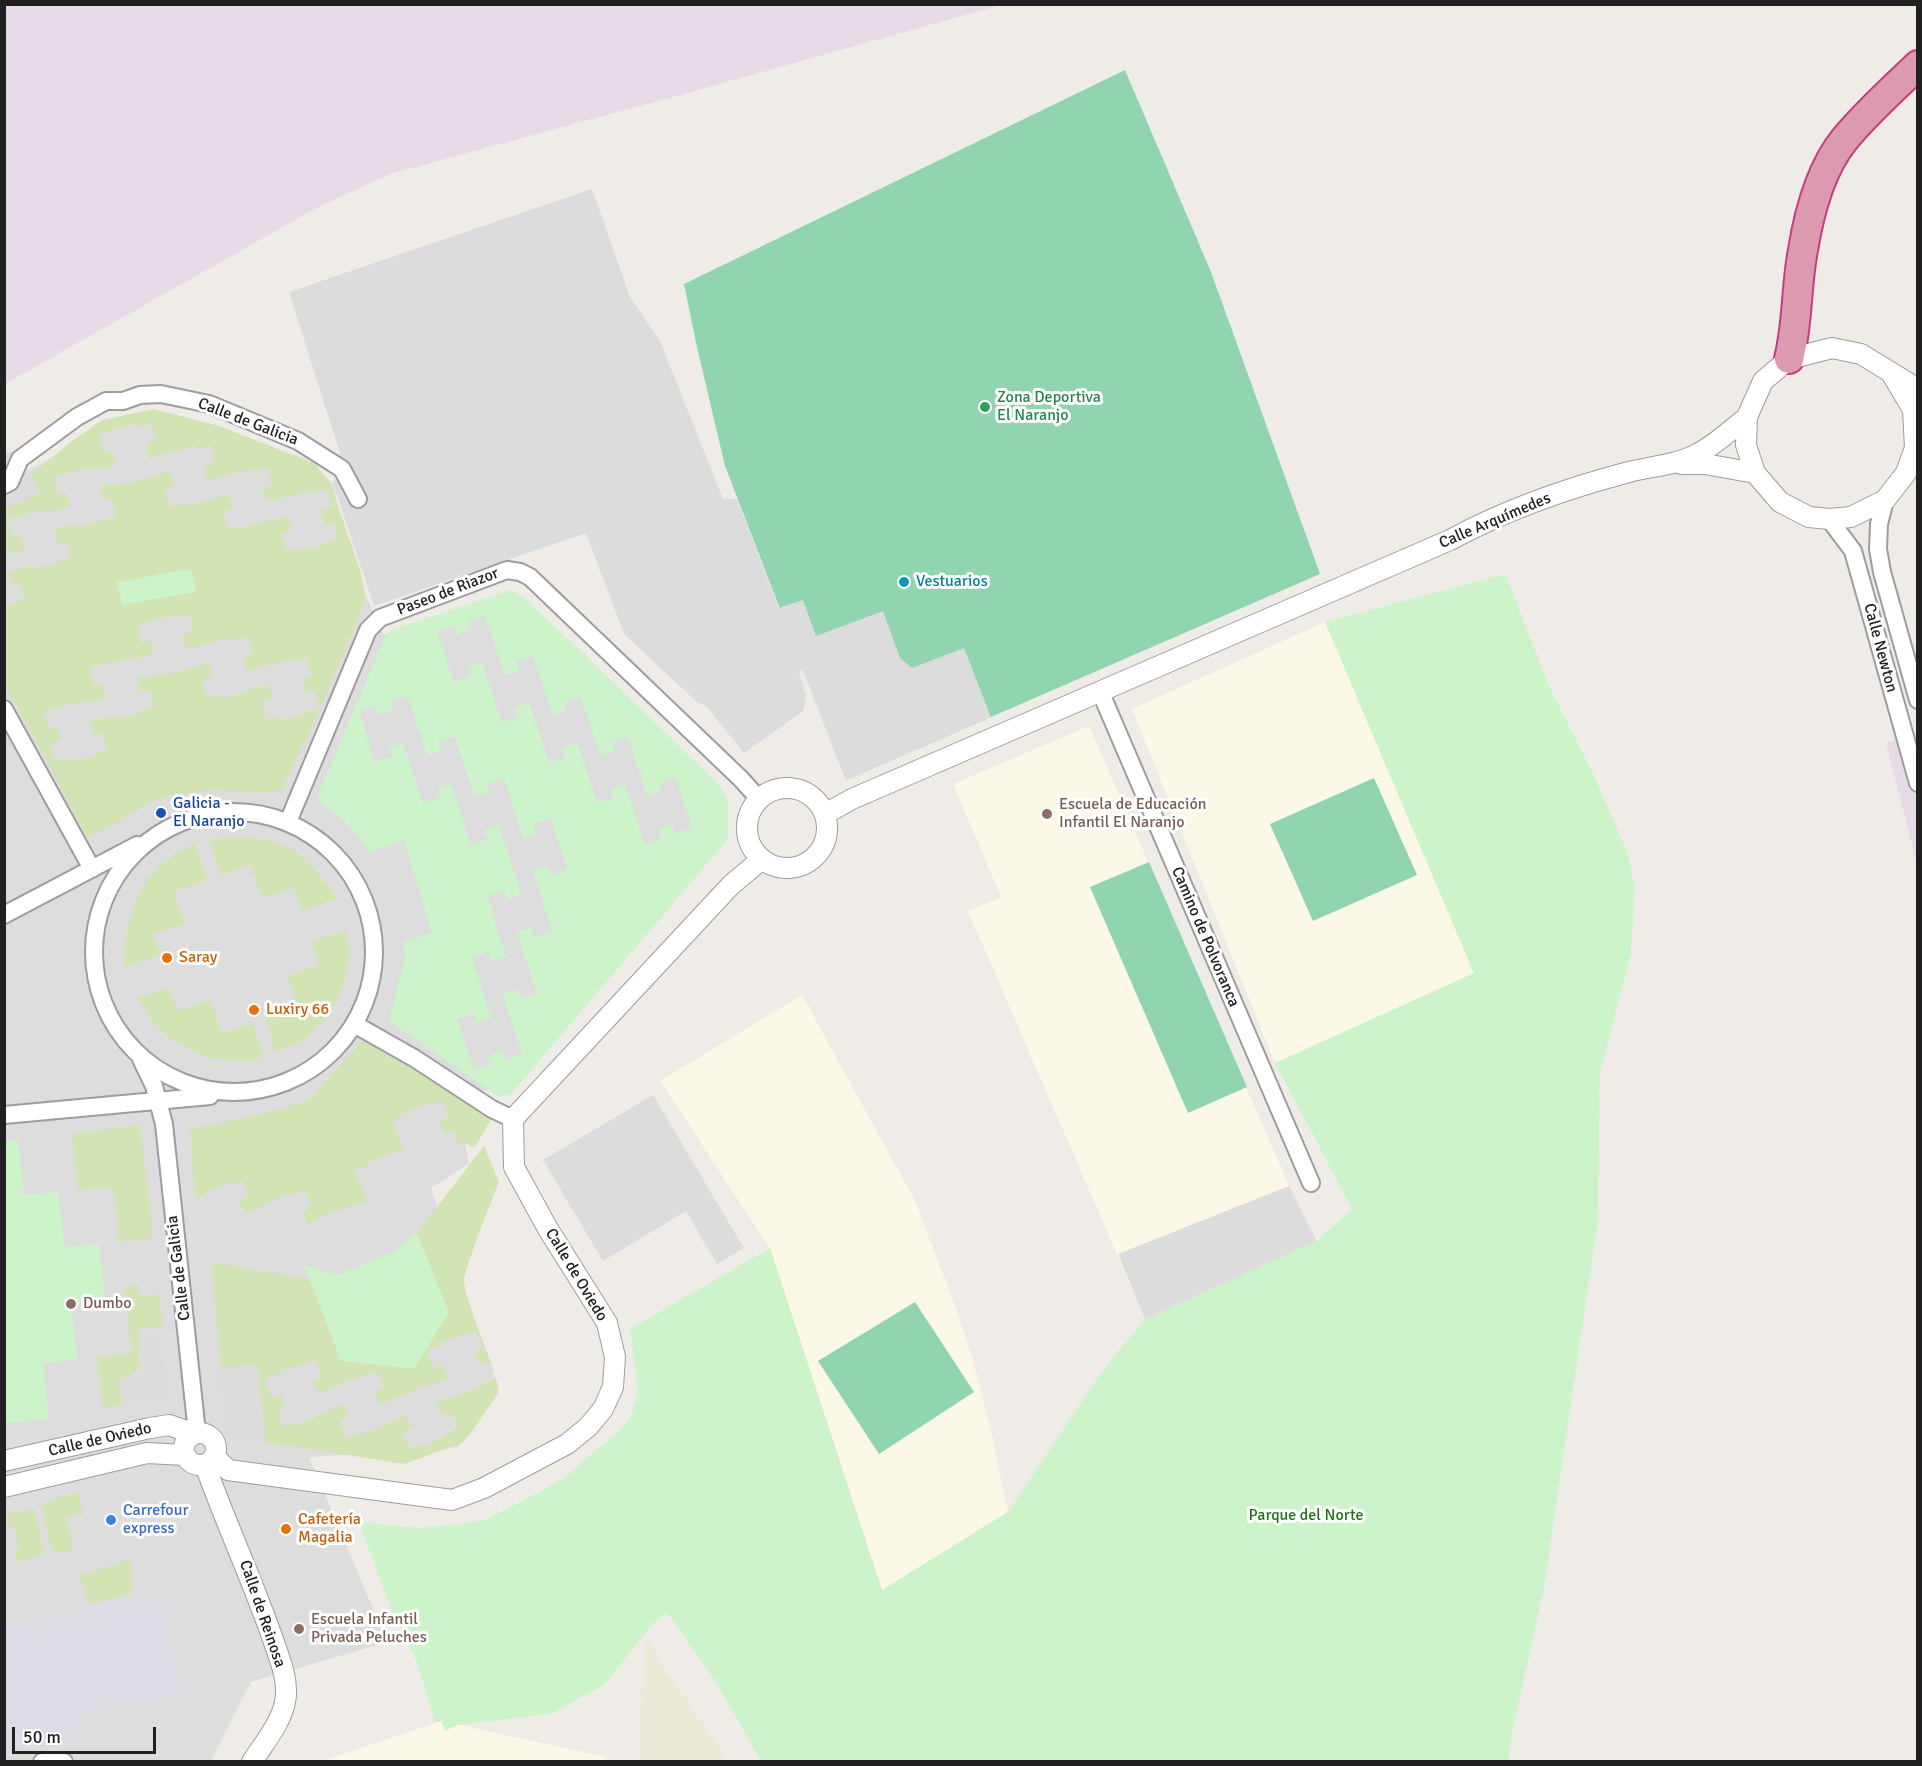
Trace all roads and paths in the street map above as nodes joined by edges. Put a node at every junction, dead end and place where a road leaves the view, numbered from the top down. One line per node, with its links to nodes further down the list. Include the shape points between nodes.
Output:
1 (1917, 65): 2 (highway, via 1844,140 1827,167 1817,191 1803,251 1796,333)
2 (1789, 359): 3 (street, via 1832,348 1861,354); 5 (street, via 1763,381)
3 (1891, 373): 4 (street); 6 (street, via 1912,410)
4 (1917, 389)
5 (1747, 417): 7 (street, Calle Arquímedes, via 1699,453); 8 (street, via 1746,445)
6 (1916, 447): 11 (street, via 1906,473)
7 (1666, 465): 8 (street, Calle Arquímedes, via 1705,464); 13 (street, Calle Arquímedes, via 1630,471 1575,488 1482,522 1450,540)
8 (1755, 474): 12 (street, via 1780,502 1809,517)
9 (4, 485): 10 (street, Calle de Galicia, via 10,482 20,459 77,417 106,401 161,394 209,404 298,441 342,469)
10 (358, 499)
11 (1885, 500): 12 (street, via 1851,517); 14 (street, Calle Newton, via 1878,524 1878,549)
12 (1829, 519): 16 (street, Calle Newton, via 1852,551)
13 (1100, 691): 18 (street); 30 (street, Camino de Polvoranca)
14 (1917, 699)
15 (4, 709): 22 (street)
16 (1917, 783)
17 (759, 799): 18 (street, via 774,790 798,789 817,801); 19 (street, Paseo de Riazor, via 530,577 507,570 380,618 368,630); 21 (street, via 747,825 750,842)
18 (825, 814): 21 (street, via 824,843 813,859 789,868)
19 (288, 822): 20 (street, via 250,813 220,813 166,827); 24 (street, via 333,854 368,908 374,967 363,1009)
20 (138, 844): 22 (street); 25 (street, via 108,891 95,933 95,970 106,1010)
21 (762, 859): 29 (street, via 731,885)
22 (92, 869): 23 (street)
23 (4, 915)
24 (354, 1024): 26 (street, via 343,1042 307,1073 279,1085); 29 (street)
25 (141, 1059): 26 (street, via 177,1081); 27 (street, Calle de Galicia)
26 (229, 1093): 27 (street)
27 (160, 1102): 28 (street); 31 (street, Calle de Galicia)
28 (4, 1116)
29 (513, 1119): 34 (street, Calle de Oviedo, via 514,1167 554,1240 607,1323 615,1357 613,1387 603,1409 588,1427 567,1444 484,1488 452,1500 237,1472)
30 (1311, 1183)
31 (196, 1433): 32 (street, via 185,1442); 33 (street, Calle de Oviedo, via 169,1425); 34 (street, via 212,1438 216,1447)
32 (185, 1455): 34 (street, via 192,1464); 35 (street, Calle de Oviedo, via 147,1454)
33 (4, 1461)
34 (210, 1461): 38 (street, Calle de Reinosa, via 285,1684 279,1720)
35 (4, 1487)
36 (42, 1761): 37 (street)
37 (64, 1761)
38 (252, 1761)

